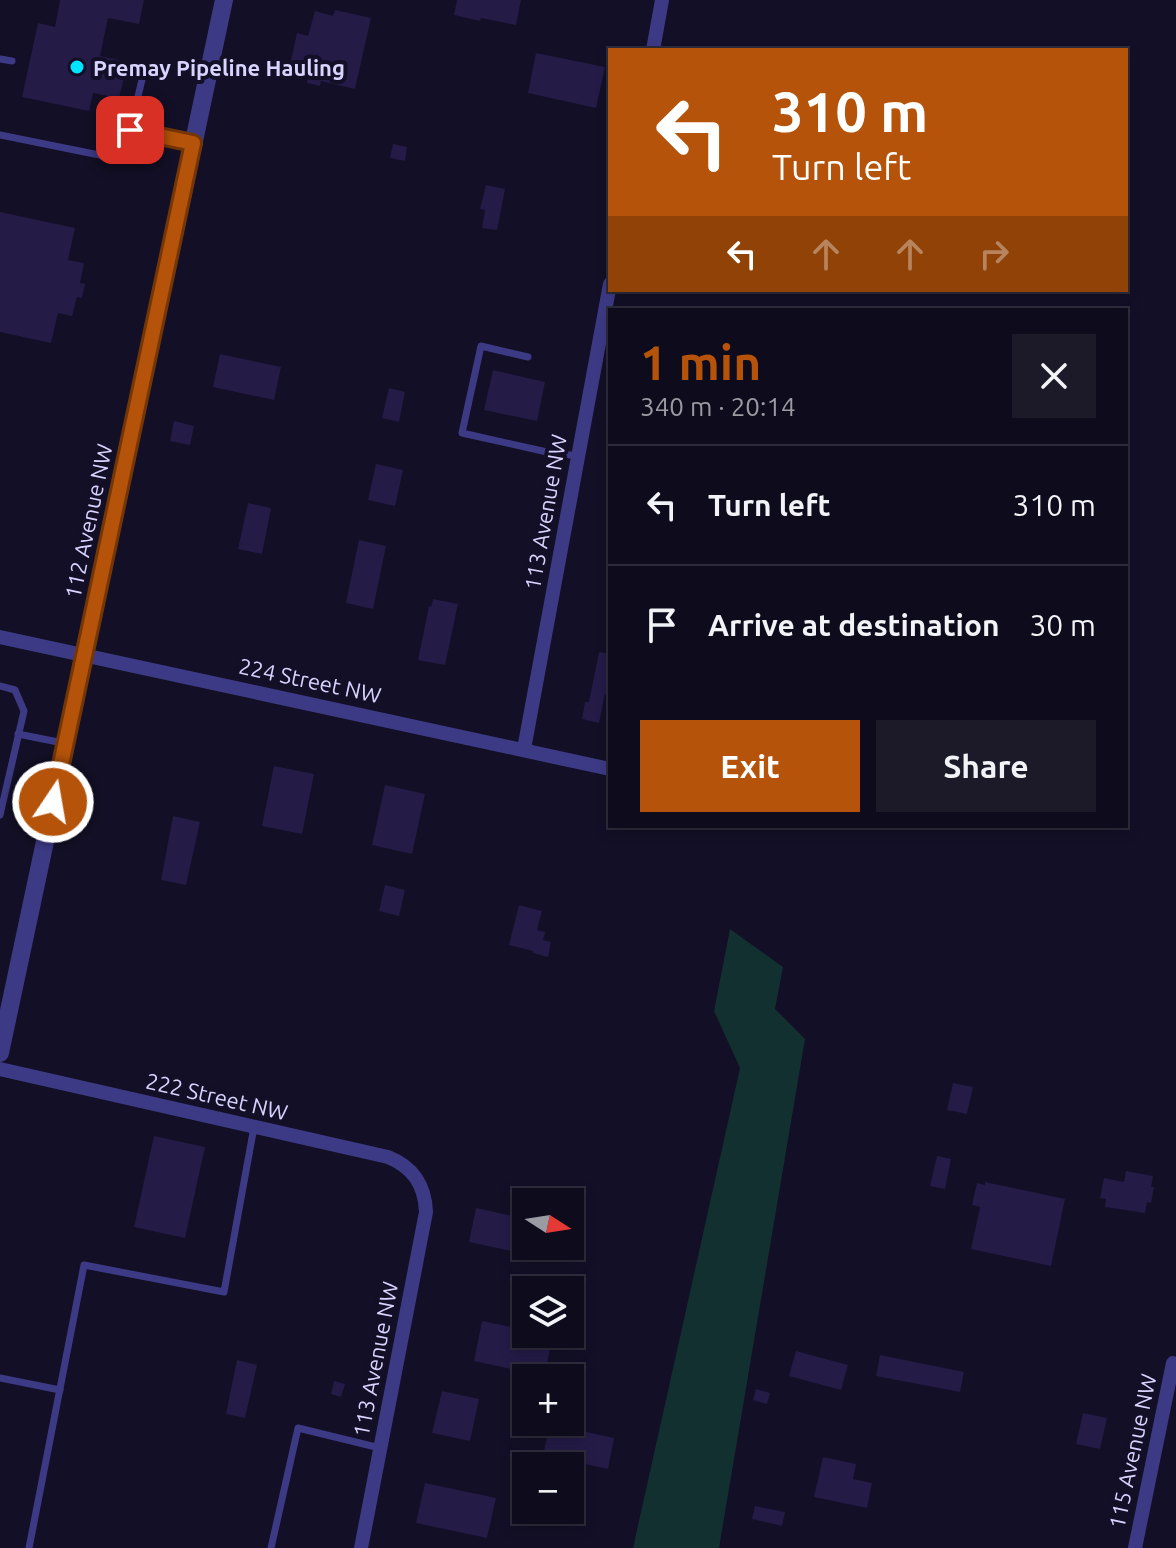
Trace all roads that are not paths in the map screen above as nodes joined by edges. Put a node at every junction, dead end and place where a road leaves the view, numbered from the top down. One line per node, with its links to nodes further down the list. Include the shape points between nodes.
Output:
1 (224, 0): 9 (street, 112 Avenue NW)
2 (662, 0): 3 (street)
3 (653, 48)
4 (0, 59): 5 (lane)
5 (12, 61)
6 (145, 67): 7 (lane)
7 (130, 130): 8 (lane, via 124,160); 9 (lane)
8 (0, 135)
9 (193, 143): 14 (street, 112 Avenue NW)
10 (609, 292): 12 (street, 113 Avenue NW)
11 (528, 357): 12 (lane, via 481,346 462,433)
12 (578, 456): 18 (street, 113 Avenue NW)
13 (0, 637): 14 (street, 224 Street NW)
14 (84, 654): 17 (street, 112 Avenue NW); 18 (street, 224 Street NW)
15 (0, 686): 16 (lane, via 15,690 24,711)
16 (18, 734): 17 (lane); 20 (lane)
17 (65, 743): 21 (street, 112 Avenue NW)
18 (524, 749): 19 (street, 224 Street NW)
19 (608, 769)
20 (0, 815)
21 (5, 1005): 22 (street, 112 Avenue NW)
22 (0, 1053)
23 (0, 1069): 24 (street, 222 Street NW)
24 (254, 1127): 25 (street, 222 Street NW, via 388,1157); 28 (lane, via 224,1292 84,1265)
25 (418, 1179): 29 (street, 113 Avenue NW, via 426,1212)
26 (1174, 1363): 33 (street, 115 Avenue NW)
27 (0, 1378): 28 (lane)
28 (60, 1390): 30 (lane)
29 (380, 1448): 31 (lane, via 298,1428); 32 (street, 113 Avenue NW)
30 (29, 1548)
31 (271, 1548)
32 (361, 1548)
33 (1135, 1548)

